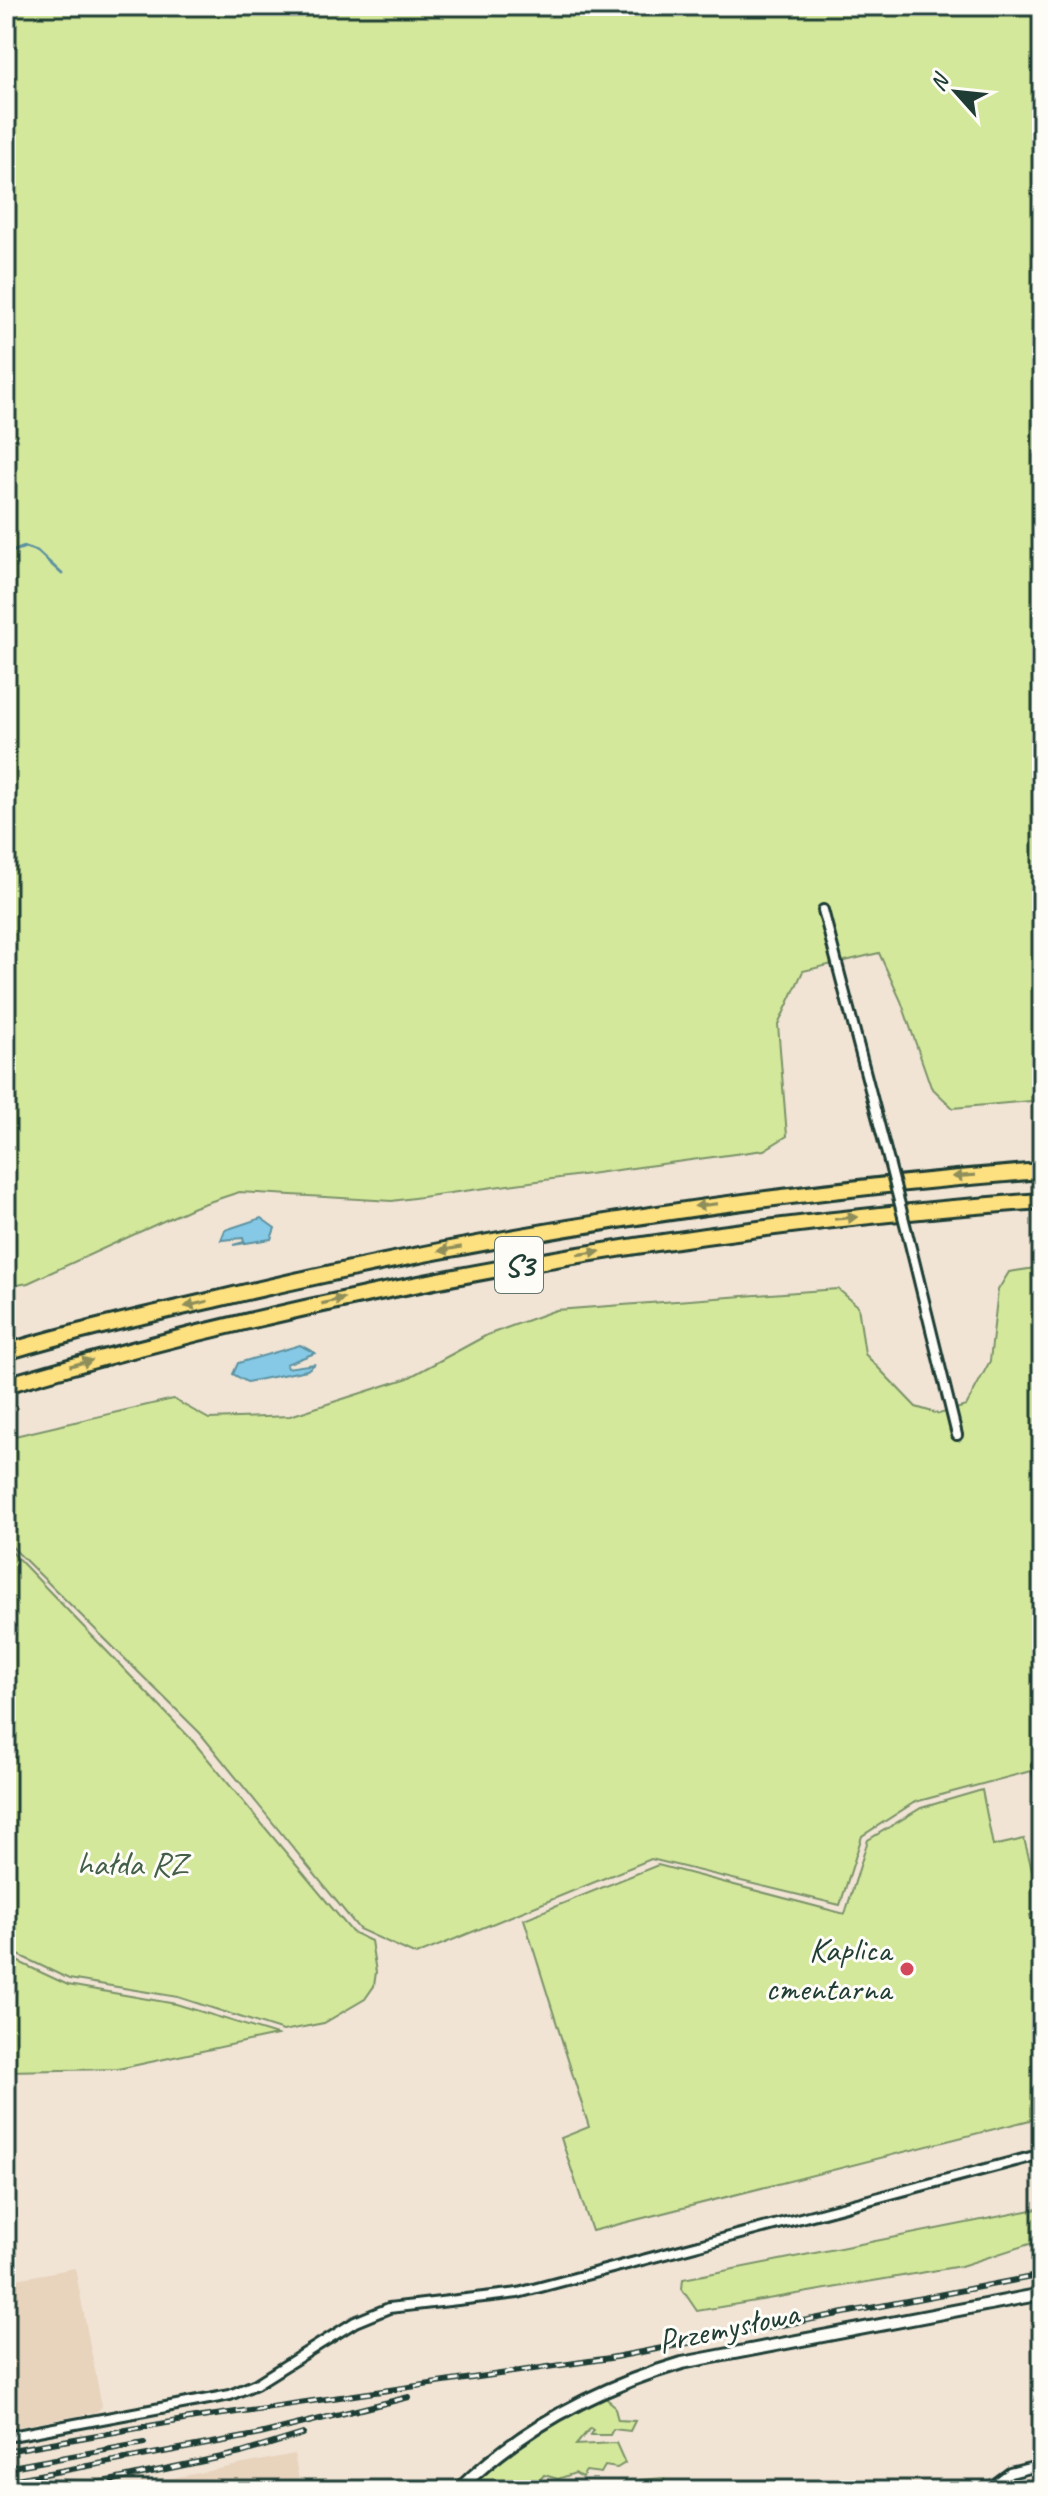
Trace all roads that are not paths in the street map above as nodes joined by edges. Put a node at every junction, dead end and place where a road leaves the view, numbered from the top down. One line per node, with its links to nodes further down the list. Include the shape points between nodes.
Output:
1 (823, 910): 6 (street, bridge)
2 (1042, 1171): 4 (highway, S3, one-way to 4, via 798,1193 549,1231 362,1264)
3 (1042, 1201): 5 (highway, S3, one-way to 3, via 368,1292 790,1223)
4 (6, 1352)
5 (6, 1385)
6 (957, 1435)
7 (1037, 1766): 8 (street)
8 (1042, 1789)
9 (1042, 2154): 11 (street, via 518,2293 389,2308 345,2327 230,2395)
10 (1042, 2294): 13 (street, Przemysłowa, via 644,2374 560,2412 514,2441)
11 (6, 2437)
12 (1042, 2465): 14 (street, via 1010,2473)
13 (458, 2490)
14 (987, 2490)

